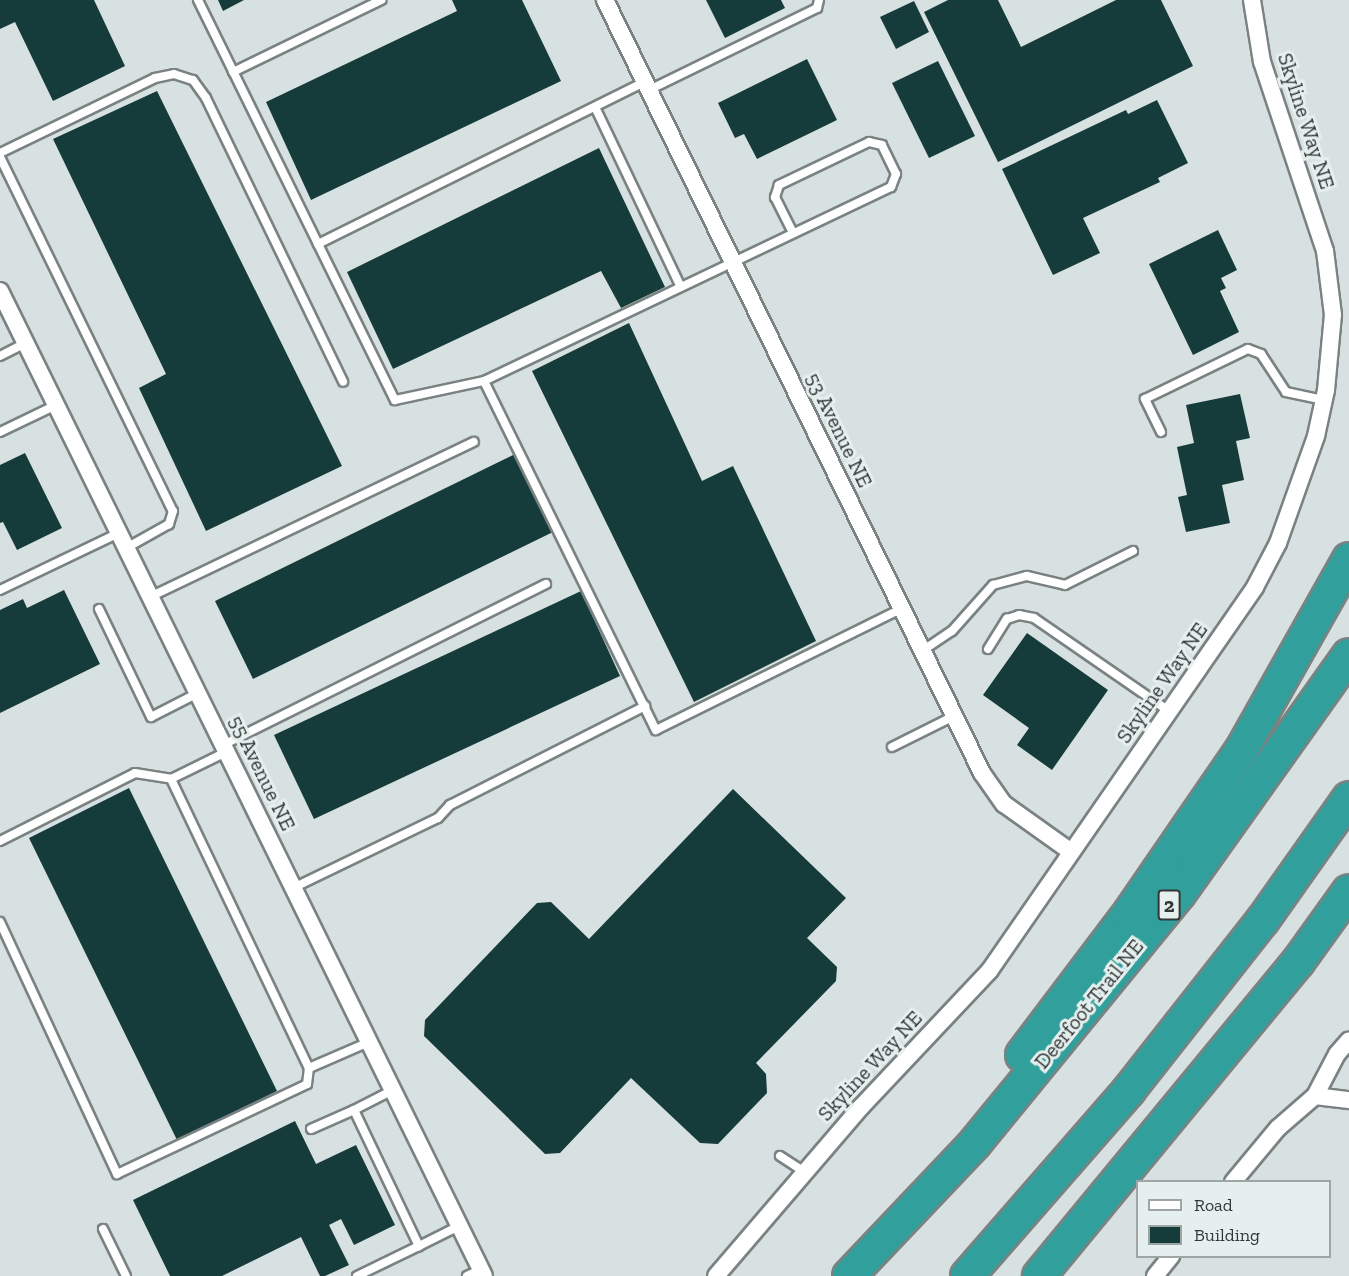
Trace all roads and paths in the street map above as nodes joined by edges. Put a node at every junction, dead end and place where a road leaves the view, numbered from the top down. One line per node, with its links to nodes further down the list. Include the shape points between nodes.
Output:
1 (198, 0): 6 (lane)
2 (381, 0): 6 (lane)
3 (604, 0): 7 (street, 53 Avenue NE)
4 (819, 0): 7 (lane, via 817,8)
5 (1252, 0): 19 (street, Skyline Way NE, via 1262,62 1331,283 1333,344)
6 (233, 72): 11 (lane)
7 (646, 86): 8 (lane); 12 (street, 53 Avenue NE)
8 (595, 106): 11 (lane); 13 (lane)
9 (0, 155): 18 (lane, via 155,78 174,74 193,80 206,98); 25 (lane, via 173,511 169,524)
10 (793, 233): 10 (lane, via 891,186 896,174 882,145 869,142 779,185 775,197); 12 (lane)
11 (318, 244): 17 (lane, via 395,400)
12 (732, 262): 13 (lane); 32 (street, 53 Avenue NE)
13 (681, 287): 17 (lane)
14 (0, 291): 15 (street, 55 Avenue NE)
15 (26, 344): 16 (lane); 20 (street, 55 Avenue NE)
16 (0, 356)
17 (484, 381): 37 (lane)
18 (343, 382)
19 (1324, 400): 22 (lane, via 1286,392 1261,354 1248,349 1145,399); 38 (street, Skyline Way NE, via 1293,505 1269,563)
20 (56, 405): 21 (lane); 24 (street, 55 Avenue NE)
21 (0, 432)
22 (1161, 432)
23 (474, 441): 30 (lane)
24 (118, 532): 25 (street, 55 Avenue NE); 29 (lane)
25 (126, 549): 30 (street, 55 Avenue NE)
26 (1133, 551): 34 (lane, via 1065,585 1027,576 993,585 952,631)
27 (1349, 559): 58 (highway, via 1242,749 1130,912 1028,1045)
28 (546, 584): 41 (lane)
29 (0, 590)
30 (150, 597): 36 (street, 55 Avenue NE)
31 (99, 609): 36 (lane, via 151,717)
32 (901, 609): 34 (street, 53 Avenue NE); 37 (lane, via 656,730)
33 (988, 650): 38 (lane, via 1007,619 1019,615 1034,618)
34 (921, 651): 39 (street, 53 Avenue NE)
35 (1349, 655): 58 (highway, Deerfoot Trail NE / 2, via 1179,894)
36 (198, 693): 41 (street, 55 Avenue NE)
37 (645, 706): 46 (lane, via 450,805 438,818)
38 (1170, 712): 45 (street, Skyline Way NE)
39 (954, 717): 40 (lane); 45 (street, 53 Avenue NE, via 982,773 1004,804)
40 (892, 747)
41 (224, 748): 42 (lane); 46 (street, 55 Avenue NE)
42 (171, 779): 44 (lane, via 135,773); 52 (lane)
43 (1349, 798): 71 (highway, via 1263,920 1129,1090)
44 (0, 841)
45 (1070, 851): 60 (street, Skyline Way NE, via 990,970)
46 (293, 888): 51 (street, 55 Avenue NE)
47 (1349, 891): 72 (highway, via 1298,962)
48 (0, 922): 52 (lane, via 117,1174 307,1084)
49 (1349, 922): 72 (highway)
50 (1349, 1040): 54 (street, via 1336,1054)
51 (369, 1042): 52 (lane); 53 (street, 55 Avenue NE)
52 (309, 1068)
53 (393, 1090): 56 (lane); 62 (street, 55 Avenue NE)
54 (1315, 1096): 55 (street); 61 (street, via 1278,1128)
55 (1349, 1100)
56 (354, 1110): 57 (lane); 64 (lane)
57 (311, 1129)
58 (975, 1143): 70 (highway, Deerfoot Trail NE / 2)
59 (780, 1156): 60 (lane)
60 (805, 1172): 69 (street, Skyline Way NE)
61 (1235, 1180)
62 (459, 1226): 64 (lane); 66 (street, 55 Avenue NE)
63 (103, 1229): 67 (lane)
64 (419, 1246): 68 (lane)
65 (1170, 1258): 73 (street)
66 (477, 1274)
67 (126, 1276)
68 (357, 1276)
69 (716, 1276)
70 (849, 1276)
71 (967, 1276)
72 (1039, 1276)
73 (1155, 1276)

